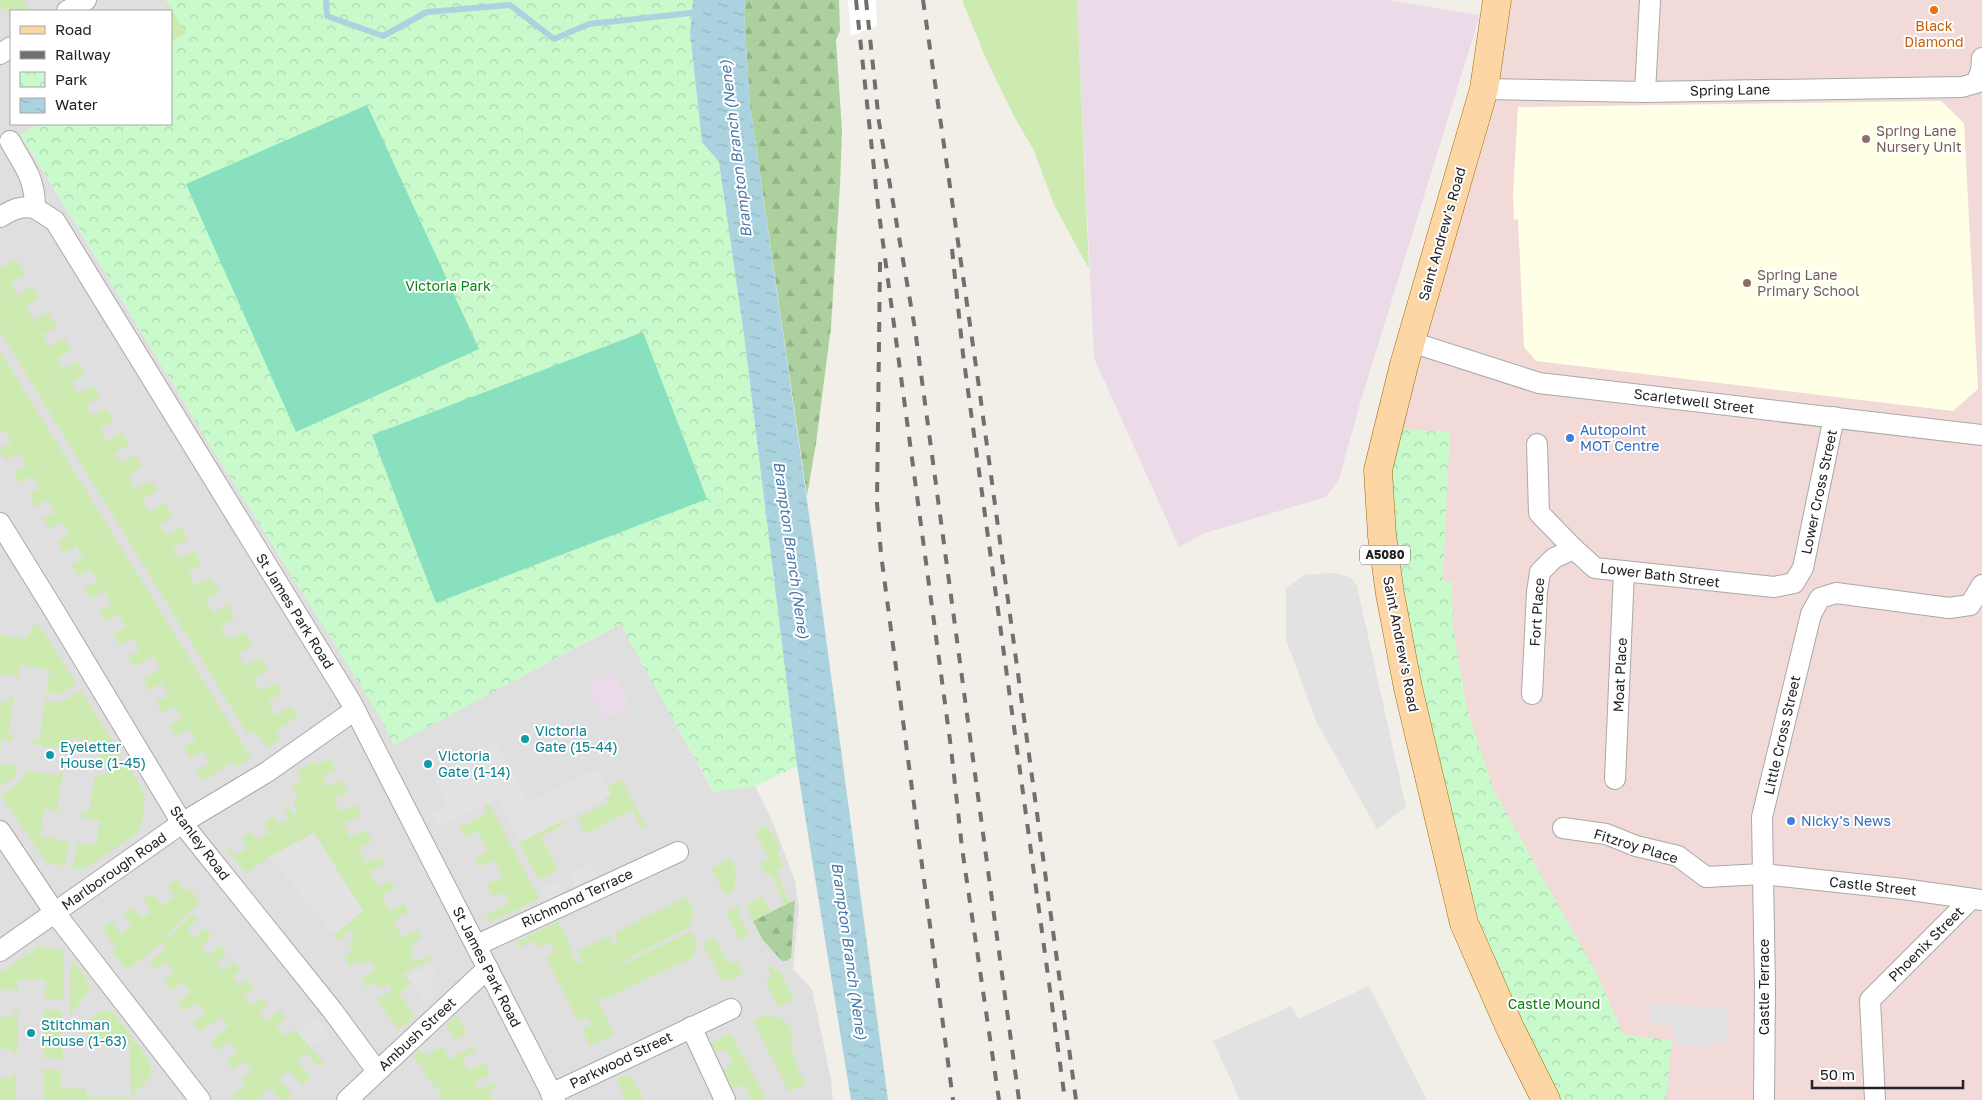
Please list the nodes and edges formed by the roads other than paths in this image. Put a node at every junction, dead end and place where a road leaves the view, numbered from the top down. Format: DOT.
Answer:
graph roads {
  1 [pos="86,0"];
  2 [pos="1496,0"];
  3 [pos="1650,0"];
  4 [pos="69,10"];
  5 [pos="1982,58"];
  6 [pos="1484,89"];
  7 [pos="1645,92"];
  8 [pos="10,141"];
  9 [pos="35,208"];
  10 [pos="0,217"];
  11 [pos="1411,342"];
  12 [pos="1834,417"];
  13 [pos="1982,434"];
  14 [pos="1537,444"];
  15 [pos="0,523"];
  16 [pos="1574,549"];
  17 [pos="1803,568"];
  18 [pos="1624,571"];
  19 [pos="1982,585"];
  20 [pos="1532,694"];
  21 [pos="355,710"];
  22 [pos="1615,779"];
  23 [pos="182,823"];
  24 [pos="1563,828"];
  25 [pos="0,831"];
  26 [pos="678,852"];
  27 [pos="1763,874"];
  28 [pos="1977,899"];
  29 [pos="55,913"];
  30 [pos="477,945"];
  31 [pos="0,951"];
  32 [pos="488,968"];
  33 [pos="731,1009"];
  34 [pos="691,1027"];
  35 [pos="377,1071"];
  36 [pos="553,1097"];
  37 [pos="200,1100"];
  38 [pos="347,1100"];
  39 [pos="724,1100"];
  40 [pos="1546,1100"];
  41 [pos="1764,1100"];
  42 [pos="1875,1100"];
  1 -- 4 [label="street"];
  2 -- 6 [label="main road, Saint Andrew's Road / A5080"];
  3 -- 7 [label="street"];
  5 -- 7 [label="street, Spring Lane"];
  6 -- 7 [label="street, Spring Lane"];
  6 -- 11 [label="main road, Saint Andrew's Road / A5080"];
  8 -- 9 [label="street"];
  9 -- 10 [label="street"];
  9 -- 21 [label="street, St James Park Road"];
  11 -- 12 [label="street, Scarletwell Street"];
  11 -- 40 [label="main road, Saint Andrew's Road / A5080"];
  12 -- 13 [label="street, Scarletwell Street"];
  12 -- 17 [label="street, Lower Cross Street"];
  14 -- 16 [label="street, Lower Bath Street"];
  15 -- 23 [label="street, Stanley Road"];
  16 -- 18 [label="street, Lower Bath Street"];
  16 -- 20 [label="street, Fort Place"];
  17 -- 18 [label="street, Lower Bath Street"];
  18 -- 22 [label="street, Moat Place"];
  19 -- 27 [label="street, Little Cross Street"];
  21 -- 23 [label="street, Marlborough Road"];
  21 -- 30 [label="street, St James Park Road"];
  23 -- 29 [label="street, Marlborough Road"];
  23 -- 35 [label="street, Stanley Road"];
  24 -- 27 [label="street, Fitzroy Place"];
  25 -- 29 [label="street"];
  26 -- 30 [label="street, Richmond Terrace"];
  27 -- 28 [label="street, Castle Street"];
  27 -- 41 [label="street, Castle Terrace"];
  28 -- 42 [label="street, Phoenix Street"];
  29 -- 31 [label="street, Marlborough Road"];
  29 -- 37 [label="street"];
  30 -- 32 [label="street, St James Park Road"];
  32 -- 35 [label="street, Ambush Street"];
  32 -- 36 [label="street, St James Park Road"];
  33 -- 34 [label="street, Parkwood Street"];
  34 -- 36 [label="street, Parkwood Street"];
  34 -- 39 [label="street"];
  35 -- 38 [label="street, Ambush Street"];
}
